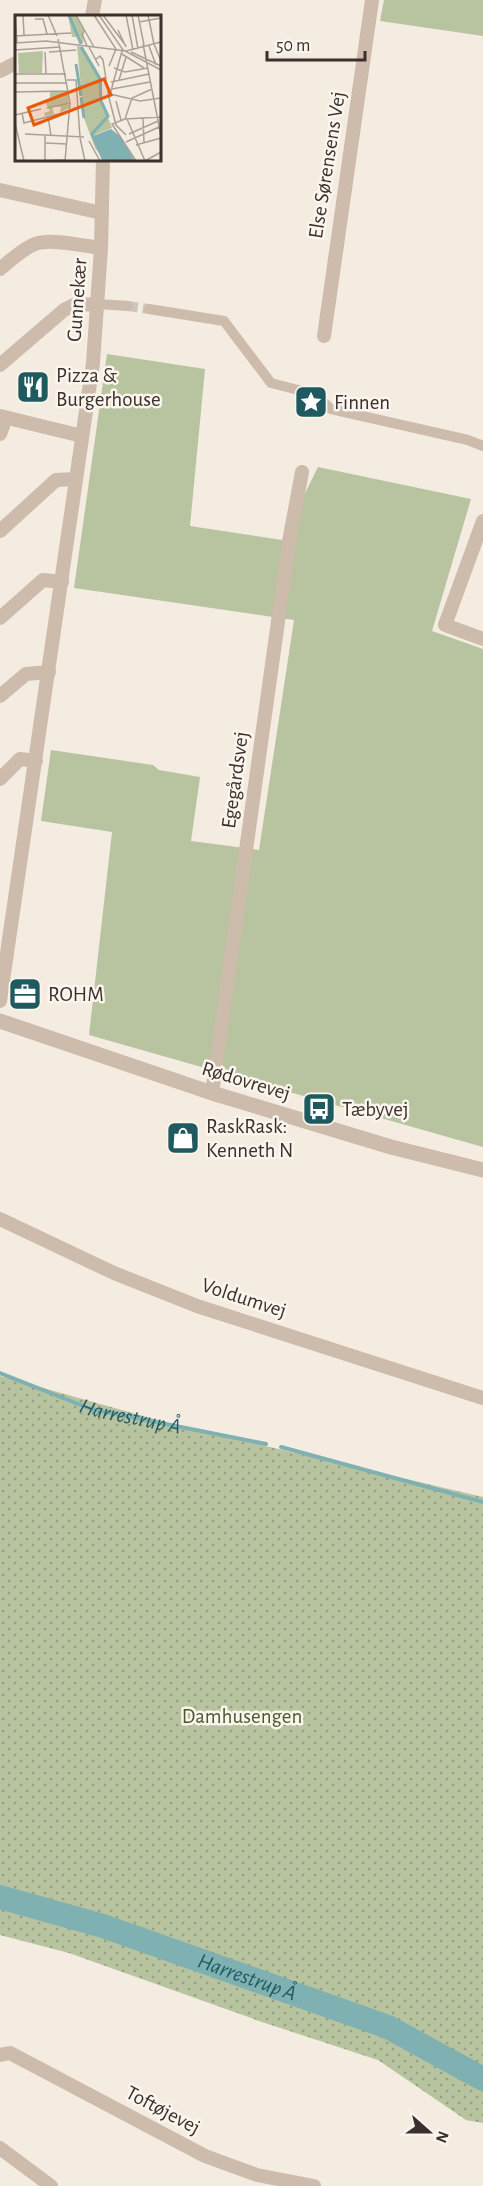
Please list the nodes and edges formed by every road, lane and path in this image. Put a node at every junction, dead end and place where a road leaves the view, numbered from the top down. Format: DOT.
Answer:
graph roads {
  1 [pos="95,0"];
  2 [pos="372,0"];
  3 [pos="92,15"];
  4 [pos="15,64"];
  5 [pos="0,71"];
  6 [pos="103,160"];
  7 [pos="0,190"];
  8 [pos="102,213"];
  9 [pos="101,248"];
  10 [pos="0,269"];
  11 [pos="98,304"];
  12 [pos="128,306"];
  13 [pos="149,309"];
  14 [pos="324,336"];
  15 [pos="0,365"];
  16 [pos="3,417"];
  17 [pos="0,434"];
  18 [pos="82,436"];
  19 [pos="483,446"];
  20 [pos="302,472"];
  21 [pos="76,479"];
  22 [pos="483,521"];
  23 [pos="0,531"];
  24 [pos="62,582"];
  25 [pos="0,618"];
  26 [pos="483,639"];
  27 [pos="49,672"];
  28 [pos="0,696"];
  29 [pos="36,761"];
  30 [pos="0,779"];
  31 [pos="0,1001"];
  32 [pos="0,1021"];
  33 [pos="212,1093"];
  34 [pos="483,1170"];
  35 [pos="0,1219"];
  36 [pos="483,1398"];
  37 [pos="0,2055"];
  38 [pos="0,2148"];
  39 [pos="51,2186"];
  40 [pos="314,2186"];
  1 -- 3 [label="street"];
  2 -- 14 [label="street, Else Sørensens Vej"];
  4 -- 5 [label="street"];
  6 -- 8 [label="street, Gunnekær"];
  7 -- 8 [label="street"];
  8 -- 9 [label="street, Gunnekær"];
  9 -- 10 [label="street"];
  9 -- 11 [label="street, Gunnekær"];
  11 -- 12 [label="street"];
  11 -- 15 [label="street"];
  11 -- 18 [label="street, Gunnekær"];
  13 -- 19 [label="street"];
  16 -- 17 [label="street"];
  16 -- 18 [label="street"];
  18 -- 21 [label="street, Gunnekær"];
  20 -- 33 [label="street, Egegårdsvej"];
  21 -- 23 [label="street"];
  21 -- 24 [label="street, Gunnekær"];
  22 -- 26 [label="street"];
  24 -- 25 [label="street"];
  24 -- 27 [label="street, Gunnekær"];
  27 -- 28 [label="street"];
  27 -- 29 [label="street, Gunnekær"];
  29 -- 30 [label="street"];
  29 -- 31 [label="street, Gunnekær"];
  32 -- 33 [label="street, Rødovrevej"];
  33 -- 34 [label="street, Rødovrevej"];
  35 -- 36 [label="street, Voldumvej"];
  37 -- 40 [label="street, Toftøjevej"];
  38 -- 39 [label="street"];
}
